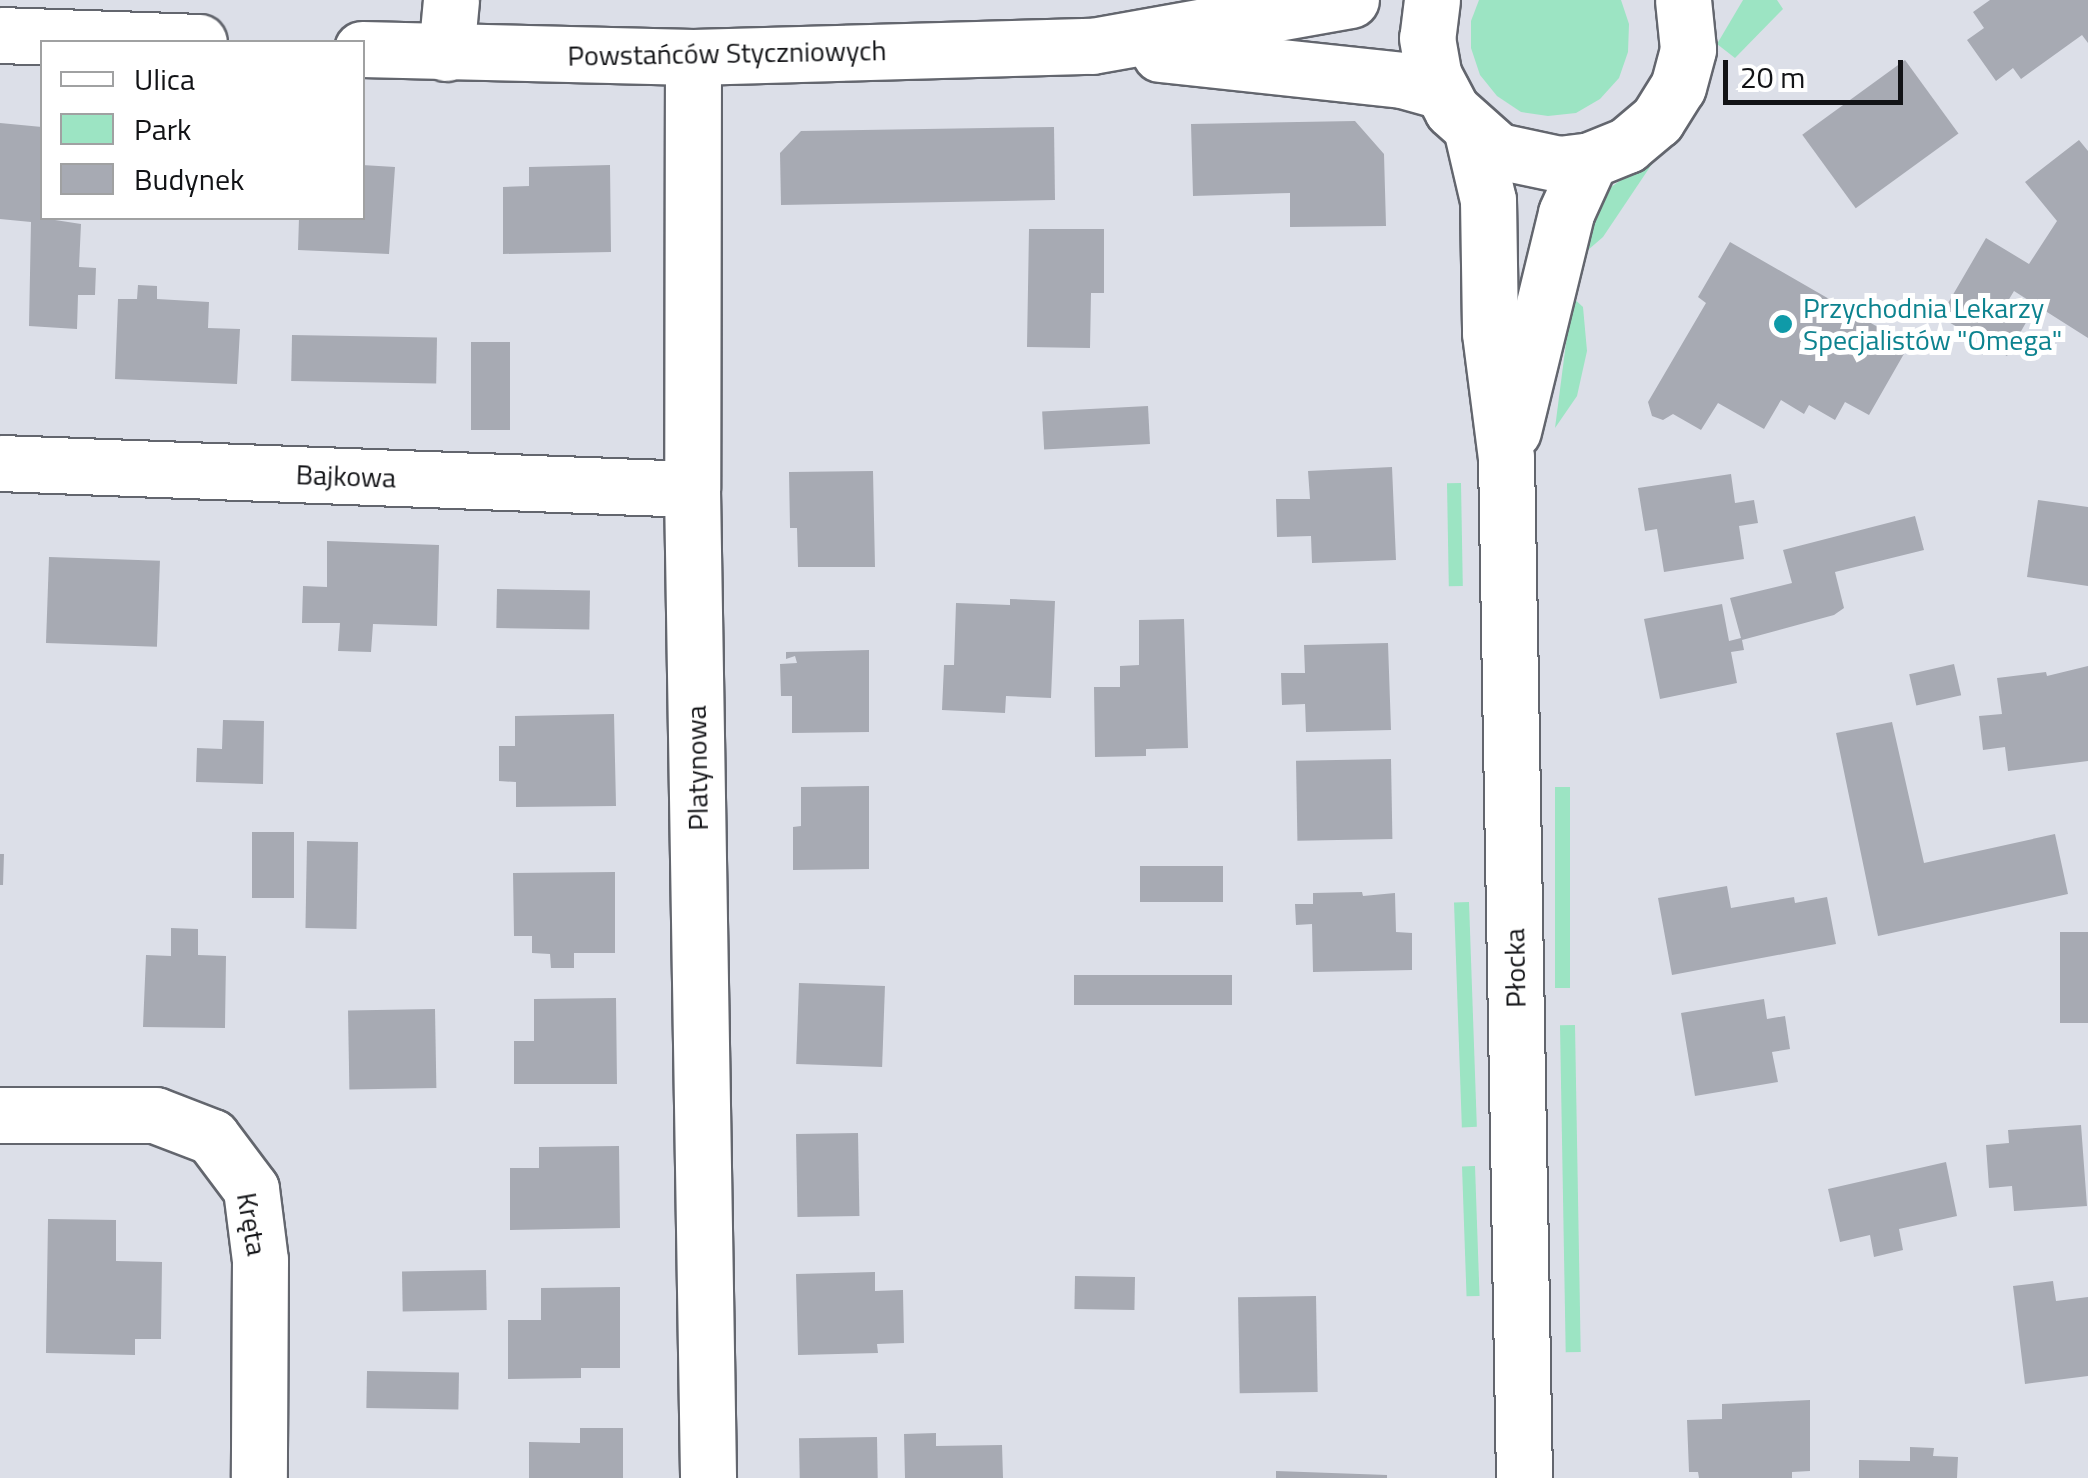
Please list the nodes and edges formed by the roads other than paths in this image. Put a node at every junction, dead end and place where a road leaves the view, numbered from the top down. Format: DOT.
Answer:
graph roads {
  1 [pos="207,0"];
  2 [pos="1351,0"];
  3 [pos="1432,0"];
  4 [pos="1713,0"];
  5 [pos="1686,24"];
  6 [pos="449,26"];
  7 [pos="0,35"];
  8 [pos="144,40"];
  9 [pos="202,40"];
  10 [pos="1092,46"];
  11 [pos="365,48"];
  12 [pos="692,57"];
  13 [pos="1457,112"];
  14 [pos="1590,160"];
  15 [pos="1506,458"];
  16 [pos="0,463"];
  17 [pos="692,489"];
  18 [pos="0,1115"];
  19 [pos="259,1478"];
  20 [pos="708,1478"];
  21 [pos="1524,1478"];
  1 -- 9 [label="street"];
  2 -- 10 [label="street, Powstańców Styczniowych"];
  3 -- 13 [label="street, Płocka"];
  4 -- 5 [label="street"];
  5 -- 14 [label="street"];
  6 -- 11 [label="street, Powstańców Styczniowych"];
  6 -- 12 [label="street, Powstańców Styczniowych"];
  7 -- 8 [label="street"];
  10 -- 12 [label="street, Powstańców Styczniowych"];
  10 -- 13 [label="street, Powstańców Styczniowych"];
  12 -- 17 [label="street, Platynowa"];
  13 -- 14 [label="street, Powstańców Styczniowych"];
  13 -- 15 [label="street, Płocka"];
  14 -- 15 [label="street, Płocka"];
  15 -- 21 [label="street, Płocka"];
  16 -- 17 [label="street, Bajkowa"];
  17 -- 20 [label="street, Platynowa"];
  18 -- 19 [label="street, Kręta"];
}
